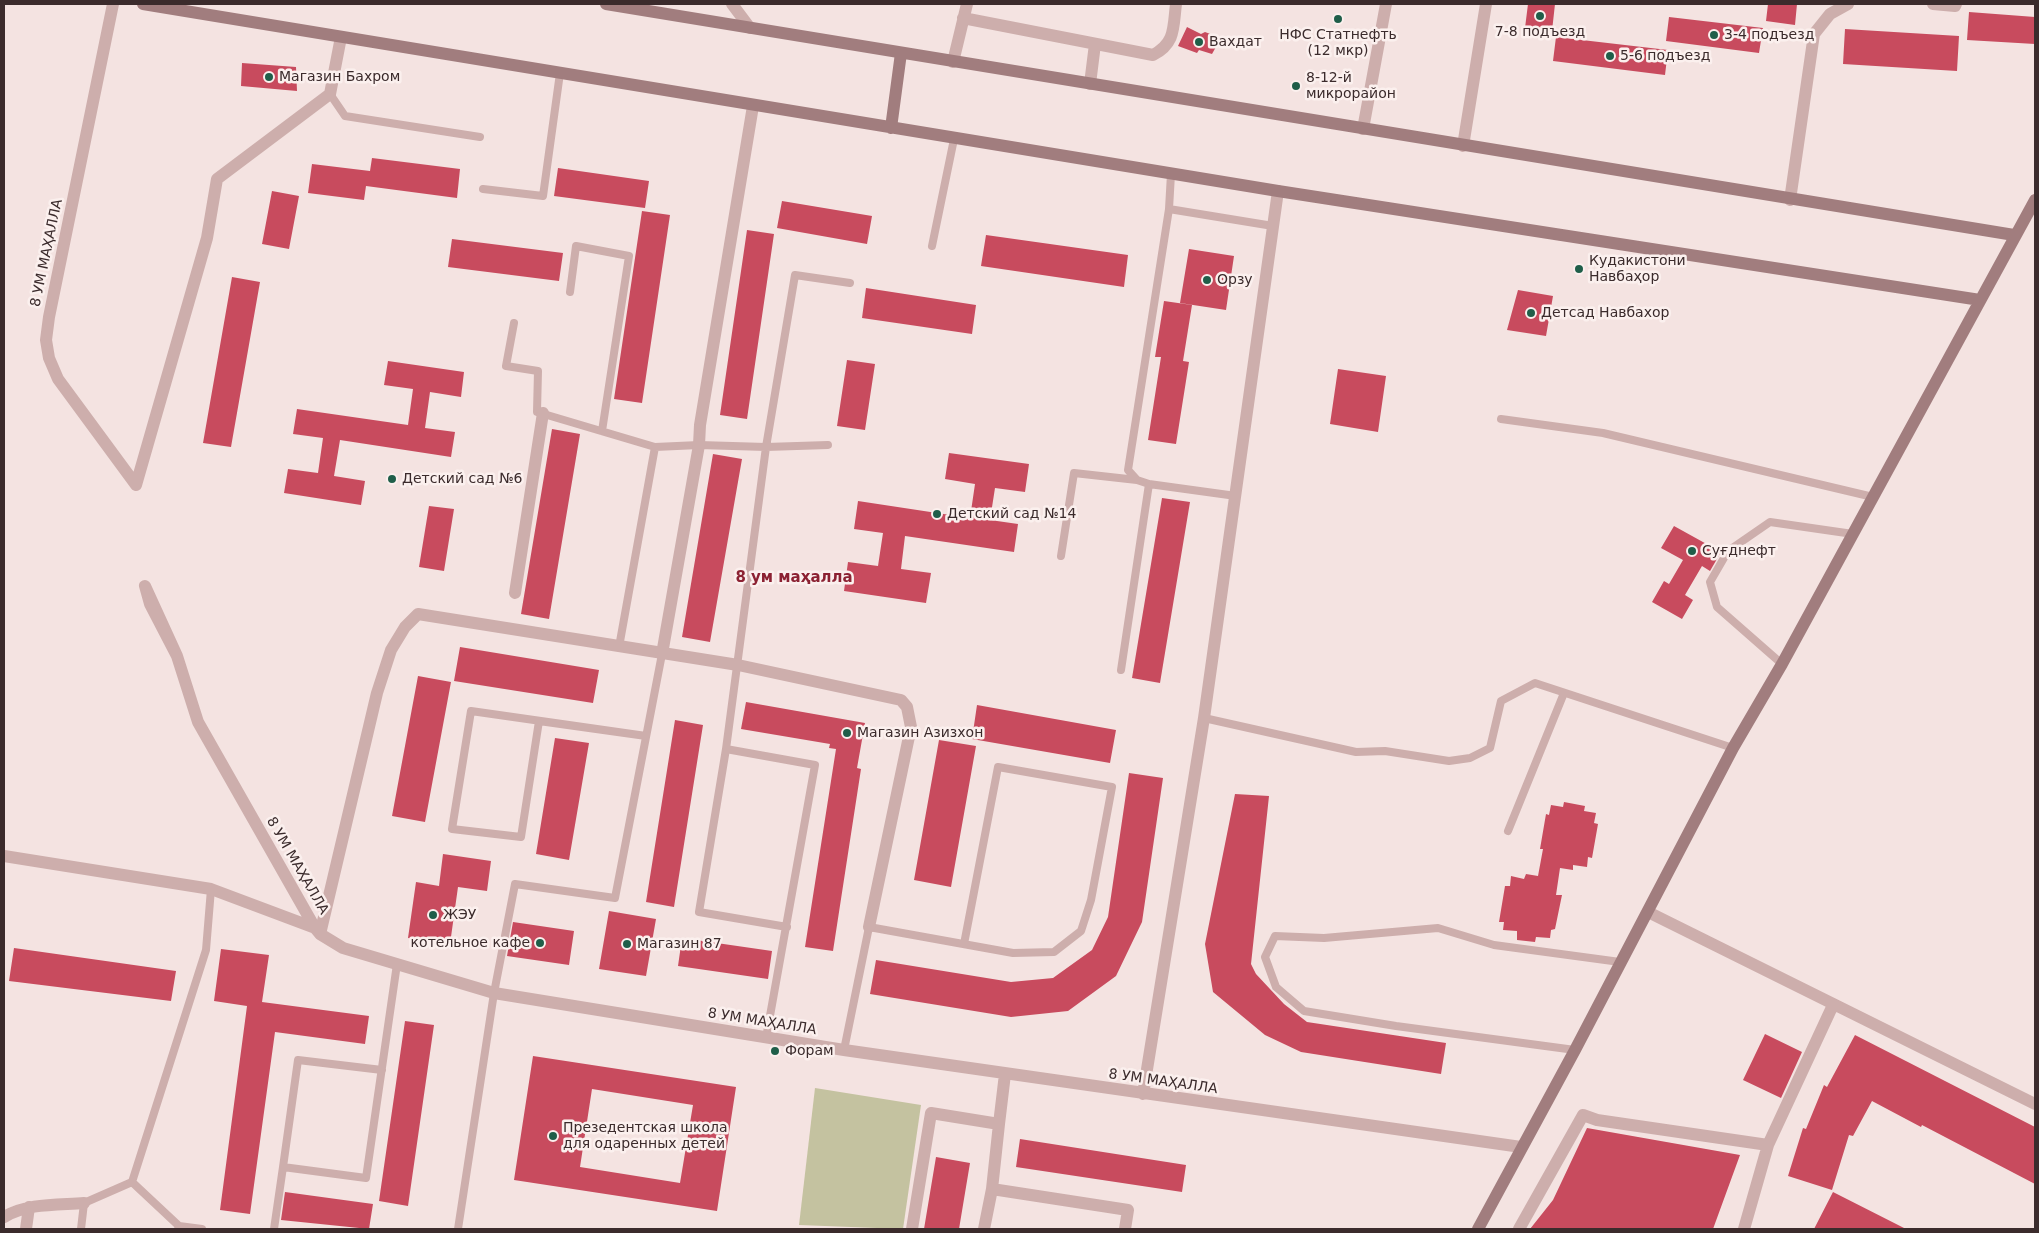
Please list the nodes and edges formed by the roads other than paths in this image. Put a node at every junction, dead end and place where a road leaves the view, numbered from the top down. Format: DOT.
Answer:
graph roads {
  1 [pos="113,4"];
  2 [pos="144,4"];
  3 [pos="606,4"];
  4 [pos="732,4"];
  5 [pos="967,4"];
  6 [pos="1176,4"];
  7 [pos="1386,4"];
  8 [pos="1486,4"];
  9 [pos="1848,4"];
  10 [pos="1933,4"];
  11 [pos="1956,4"];
  12 [pos="963,18"];
  13 [pos="750,28"];
  14 [pos="342,37"];
  15 [pos="1095,44"];
  16 [pos="901,53"];
  17 [pos="953,62"];
  18 [pos="560,73"];
  19 [pos="1090,84"];
  20 [pos="330,94"];
  21 [pos="753,106"];
  22 [pos="891,128"];
  23 [pos="1363,129"];
  24 [pos="480,137"];
  25 [pos="954,138"];
  26 [pos="1463,146"];
  27 [pos="1172,174"];
  28 [pos="483,189"];
  29 [pos="1278,191"];
  30 [pos="1790,200"];
  31 [pos="2035,200"];
  32 [pos="1169,210"];
  33 [pos="1273,226"];
  34 [pos="2014,236"];
  35 [pos="932,246"];
  36 [pos="850,283"];
  37 [pos="570,292"];
  38 [pos="1980,300"];
  39 [pos="514,323"];
  40 [pos="543,413"];
  41 [pos="1501,419"];
  42 [pos="602,431"];
  43 [pos="698,445"];
  44 [pos="828,445"];
  45 [pos="655,447"];
  46 [pos="766,447"];
  47 [pos="1137,480"];
  48 [pos="1150,484"];
  49 [pos="1236,496"];
  50 [pos="1873,497"];
  51 [pos="1853,534"];
  52 [pos="1061,556"];
  53 [pos="515,593"];
  54 [pos="619,647"];
  55 [pos="662,654"];
  56 [pos="177,656"];
  57 [pos="1782,664"];
  58 [pos="738,665"];
  59 [pos="1121,670"];
  60 [pos="1564,693"];
  61 [pos="1204,718"];
  62 [pos="617,732"];
  63 [pos="646,736"];
  64 [pos="1733,748"];
  65 [pos="726,749"];
  66 [pos="1508,831"];
  67 [pos="4,856"];
  68 [pos="211,889"];
  69 [pos="1648,912"];
  70 [pos="787,927"];
  71 [pos="869,927"];
  72 [pos="317,931"];
  73 [pos="964,944"];
  74 [pos="1620,962"];
  75 [pos="397,964"];
  76 [pos="494,993"];
  77 [pos="1833,1005"];
  78 [pos="766,1038"];
  79 [pos="844,1050"];
  80 [pos="1575,1050"];
  81 [pos="382,1070"];
  82 [pos="1005,1074"];
  83 [pos="1143,1094"];
  84 [pos="2035,1104"];
  85 [pos="999,1124"];
  86 [pos="1768,1145"];
  87 [pos="1520,1147"];
  88 [pos="283,1167"];
  89 [pos="132,1182"];
  90 [pos="992,1189"];
  91 [pos="84,1204"];
  92 [pos="28,1208"];
  93 [pos="4,1217"];
  94 [pos="178,1228"];
  95 [pos="26,1229"];
  96 [pos="81,1229"];
  97 [pos="202,1229"];
  98 [pos="274,1229"];
  99 [pos="458,1229"];
  100 [pos="912,1229"];
  101 [pos="984,1229"];
  102 [pos="1125,1229"];
  103 [pos="1478,1229"];
  104 [pos="1519,1229"];
  105 [pos="1744,1229"];
  1 -- 20 [label="street, 8 УМ МАҲАЛЛА"];
  2 -- 14 [label="street"];
  3 -- 13 [label="street"];
  4 -- 13 [label="street"];
  5 -- 12 [label="street"];
  6 -- 15 [label="street"];
  7 -- 23 [label="street"];
  8 -- 26 [label="street"];
  9 -- 30 [label="street"];
  10 -- 11 [label="street"];
  12 -- 15 [label="street"];
  12 -- 17 [label="street"];
  13 -- 16 [label="street"];
  14 -- 18 [label="street"];
  14 -- 20 [label="street"];
  15 -- 19 [label="street"];
  16 -- 17 [label="street"];
  16 -- 22 [label="street"];
  17 -- 19 [label="street"];
  18 -- 21 [label="street"];
  18 -- 28 [label="lane"];
  19 -- 23 [label="street"];
  20 -- 24 [label="lane"];
  21 -- 22 [label="street"];
  21 -- 43 [label="street"];
  22 -- 25 [label="street"];
  23 -- 26 [label="street"];
  25 -- 27 [label="street"];
  25 -- 35 [label="lane"];
  26 -- 30 [label="street"];
  27 -- 29 [label="street"];
  27 -- 32 [label="lane"];
  29 -- 33 [label="street"];
  29 -- 38 [label="street"];
  30 -- 34 [label="street"];
  31 -- 34 [label="street"];
  32 -- 33 [label="lane"];
  32 -- 47 [label="lane"];
  33 -- 49 [label="street"];
  34 -- 38 [label="street"];
  36 -- 46 [label="lane"];
  37 -- 42 [label="lane"];
  38 -- 50 [label="street"];
  39 -- 40 [label="lane"];
  40 -- 42 [label="lane"];
  40 -- 53 [label="street"];
  41 -- 50 [label="lane"];
  42 -- 45 [label="lane"];
  43 -- 45 [label="lane"];
  43 -- 46 [label="lane"];
  43 -- 55 [label="street"];
  44 -- 46 [label="lane"];
  45 -- 54 [label="lane"];
  46 -- 58 [label="lane"];
  47 -- 48 [label="lane"];
  47 -- 52 [label="lane"];
  48 -- 49 [label="lane"];
  48 -- 59 [label="lane"];
  49 -- 61 [label="street"];
  50 -- 51 [label="street"];
  51 -- 57 [label="street"];
  51 -- 57 [label="lane"];
  54 -- 55 [label="street"];
  54 -- 72 [label="street"];
  55 -- 58 [label="street"];
  55 -- 63 [label="lane"];
  56 -- 72 [label="street, 8 УМ МАҲАЛЛА"];
  57 -- 64 [label="street"];
  58 -- 65 [label="lane"];
  58 -- 71 [label="street"];
  60 -- 61 [label="lane"];
  60 -- 64 [label="lane"];
  60 -- 66 [label="lane"];
  61 -- 83 [label="street"];
  62 -- 62 [label="lane"];
  62 -- 63 [label="lane"];
  63 -- 76 [label="lane"];
  64 -- 69 [label="street"];
  65 -- 70 [label="lane"];
  65 -- 70 [label="lane"];
  67 -- 68 [label="street"];
  68 -- 72 [label="street"];
  68 -- 89 [label="lane"];
  69 -- 74 [label="street"];
  69 -- 77 [label="street"];
  70 -- 78 [label="lane"];
  71 -- 73 [label="lane"];
  71 -- 79 [label="lane"];
  72 -- 75 [label="street, 8 УМ МАҲАЛЛА"];
  73 -- 73 [label="lane"];
  74 -- 80 [label="street"];
  74 -- 80 [label="lane"];
  75 -- 76 [label="street, 8 УМ МАҲАЛЛА"];
  75 -- 81 [label="lane"];
  76 -- 78 [label="street, 8 УМ МАҲАЛЛА"];
  76 -- 99 [label="lane"];
  77 -- 84 [label="street"];
  77 -- 86 [label="street"];
  78 -- 79 [label="street, 8 УМ МАҲАЛЛА"];
  79 -- 82 [label="street, 8 УМ МАҲАЛЛА"];
  80 -- 87 [label="street"];
  81 -- 88 [label="lane"];
  81 -- 88 [label="lane"];
  82 -- 83 [label="street, 8 УМ МАҲАЛЛА"];
  82 -- 85 [label="street"];
  83 -- 87 [label="street, 8 УМ МАҲАЛЛА"];
  85 -- 90 [label="street"];
  85 -- 100 [label="street"];
  86 -- 104 [label="street"];
  86 -- 105 [label="street"];
  87 -- 103 [label="street"];
  88 -- 98 [label="lane"];
  89 -- 91 [label="lane"];
  89 -- 94 [label="lane"];
  90 -- 101 [label="street"];
  90 -- 102 [label="street"];
  91 -- 92 [label="street"];
  91 -- 96 [label="lane"];
  92 -- 93 [label="street"];
  92 -- 95 [label="street"];
  94 -- 97 [label="lane"];
}
